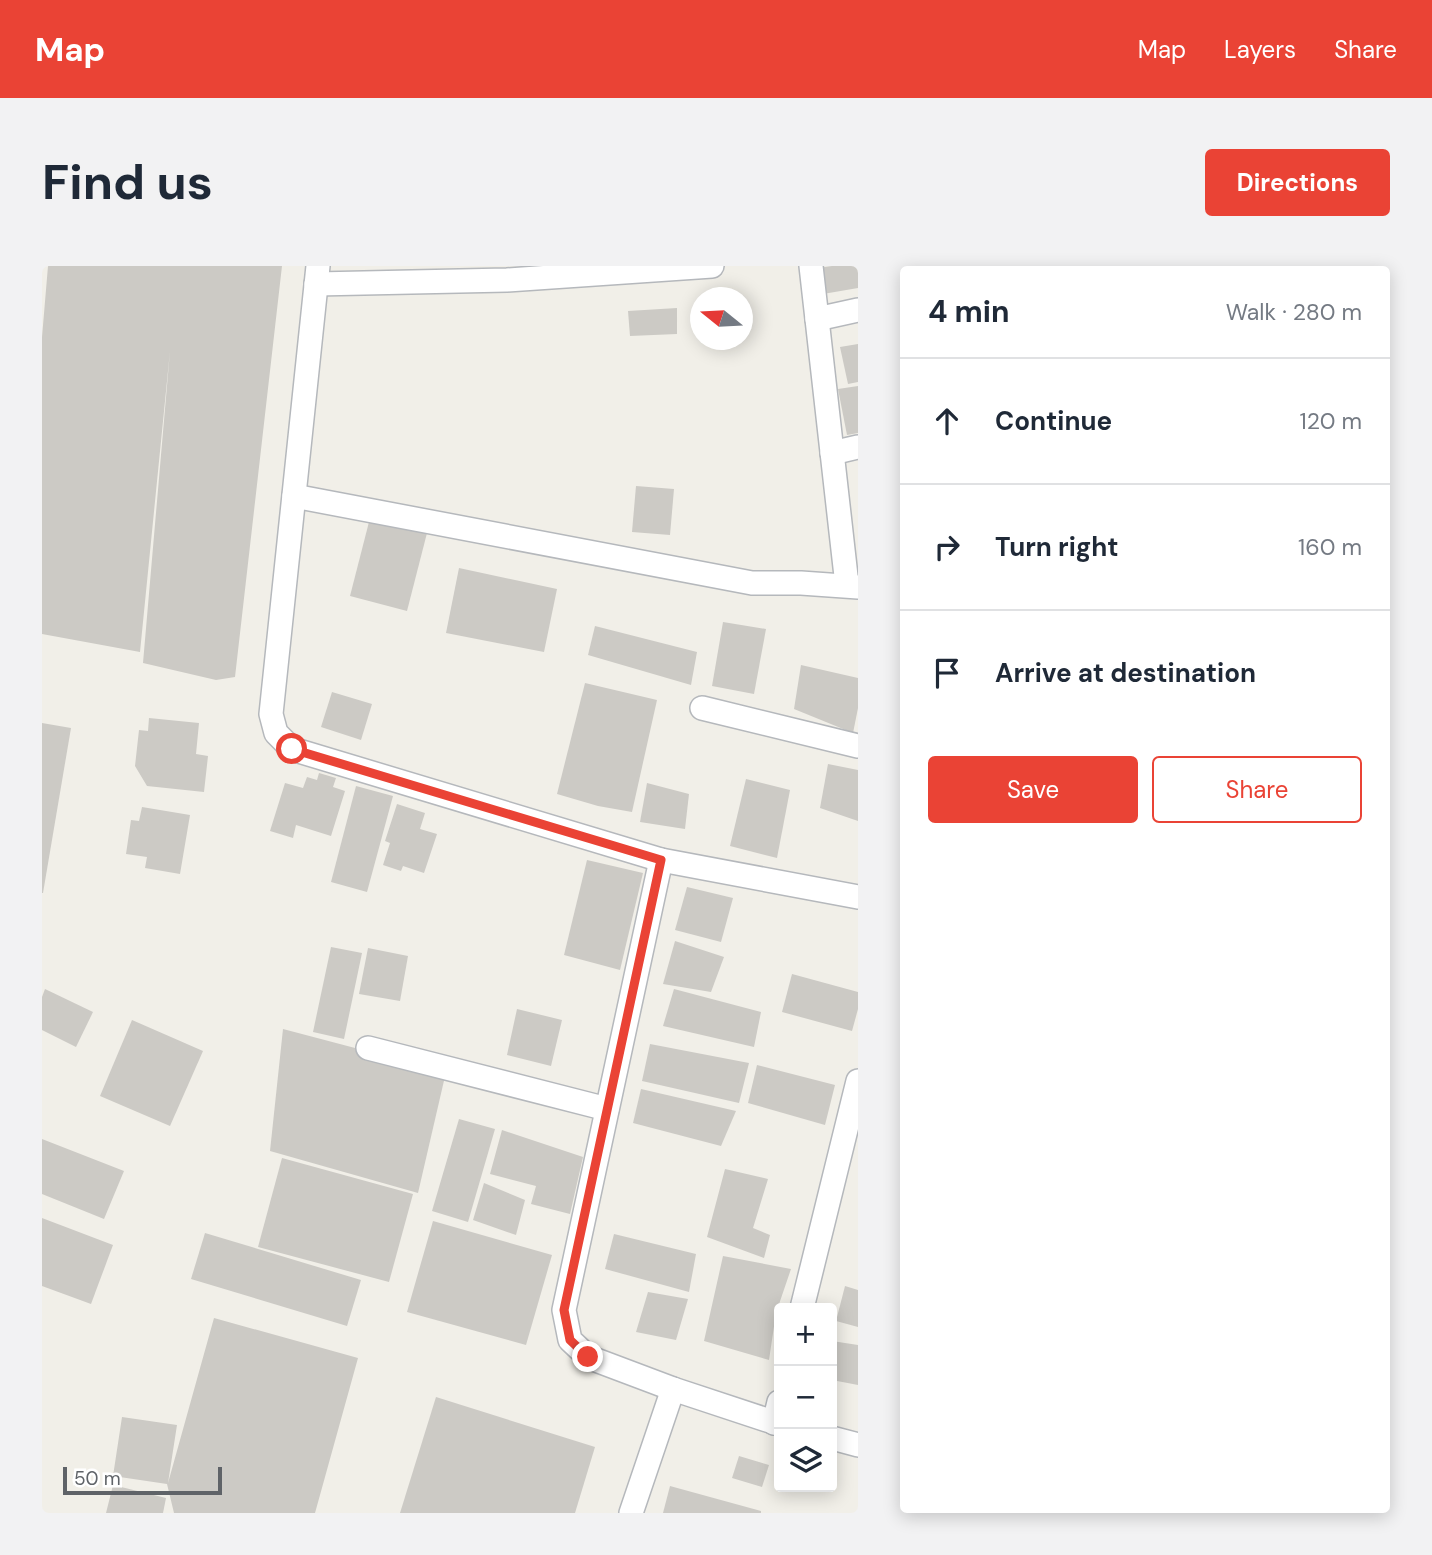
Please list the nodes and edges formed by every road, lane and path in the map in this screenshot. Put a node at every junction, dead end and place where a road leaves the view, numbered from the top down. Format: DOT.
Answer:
graph roads {
  1 [pos="712,266"];
  2 [pos="811,266"];
  3 [pos="317,275"];
  4 [pos="858,310"];
  5 [pos="817,319"];
  6 [pos="858,447"];
  7 [pos="832,453"];
  8 [pos="294,496"];
  9 [pos="853,586"];
  10 [pos="702,708"];
  11 [pos="858,746"];
  12 [pos="661,860"];
  13 [pos="858,897"];
  14 [pos="368,1048"];
  15 [pos="858,1082"];
  16 [pos="607,1109"];
  17 [pos="803,1303"];
  18 [pos="673,1389"];
  19 [pos="774,1415"];
  20 [pos="837,1439"];
  21 [pos="858,1445"];
  22 [pos="631,1513"];
  1 -- 3 [label="street"];
  2 -- 5 [label="street"];
  3 -- 8 [label="street"];
  4 -- 5 [label="street"];
  5 -- 7 [label="street"];
  6 -- 7 [label="street"];
  7 -- 9 [label="street"];
  8 -- 9 [label="street"];
  8 -- 12 [label="street"];
  10 -- 11 [label="street"];
  12 -- 13 [label="street"];
  12 -- 16 [label="street"];
  14 -- 16 [label="street"];
  15 -- 17 [label="street"];
  16 -- 18 [label="street"];
  18 -- 19 [label="street"];
  18 -- 22 [label="street"];
  20 -- 21 [label="street"];
}
